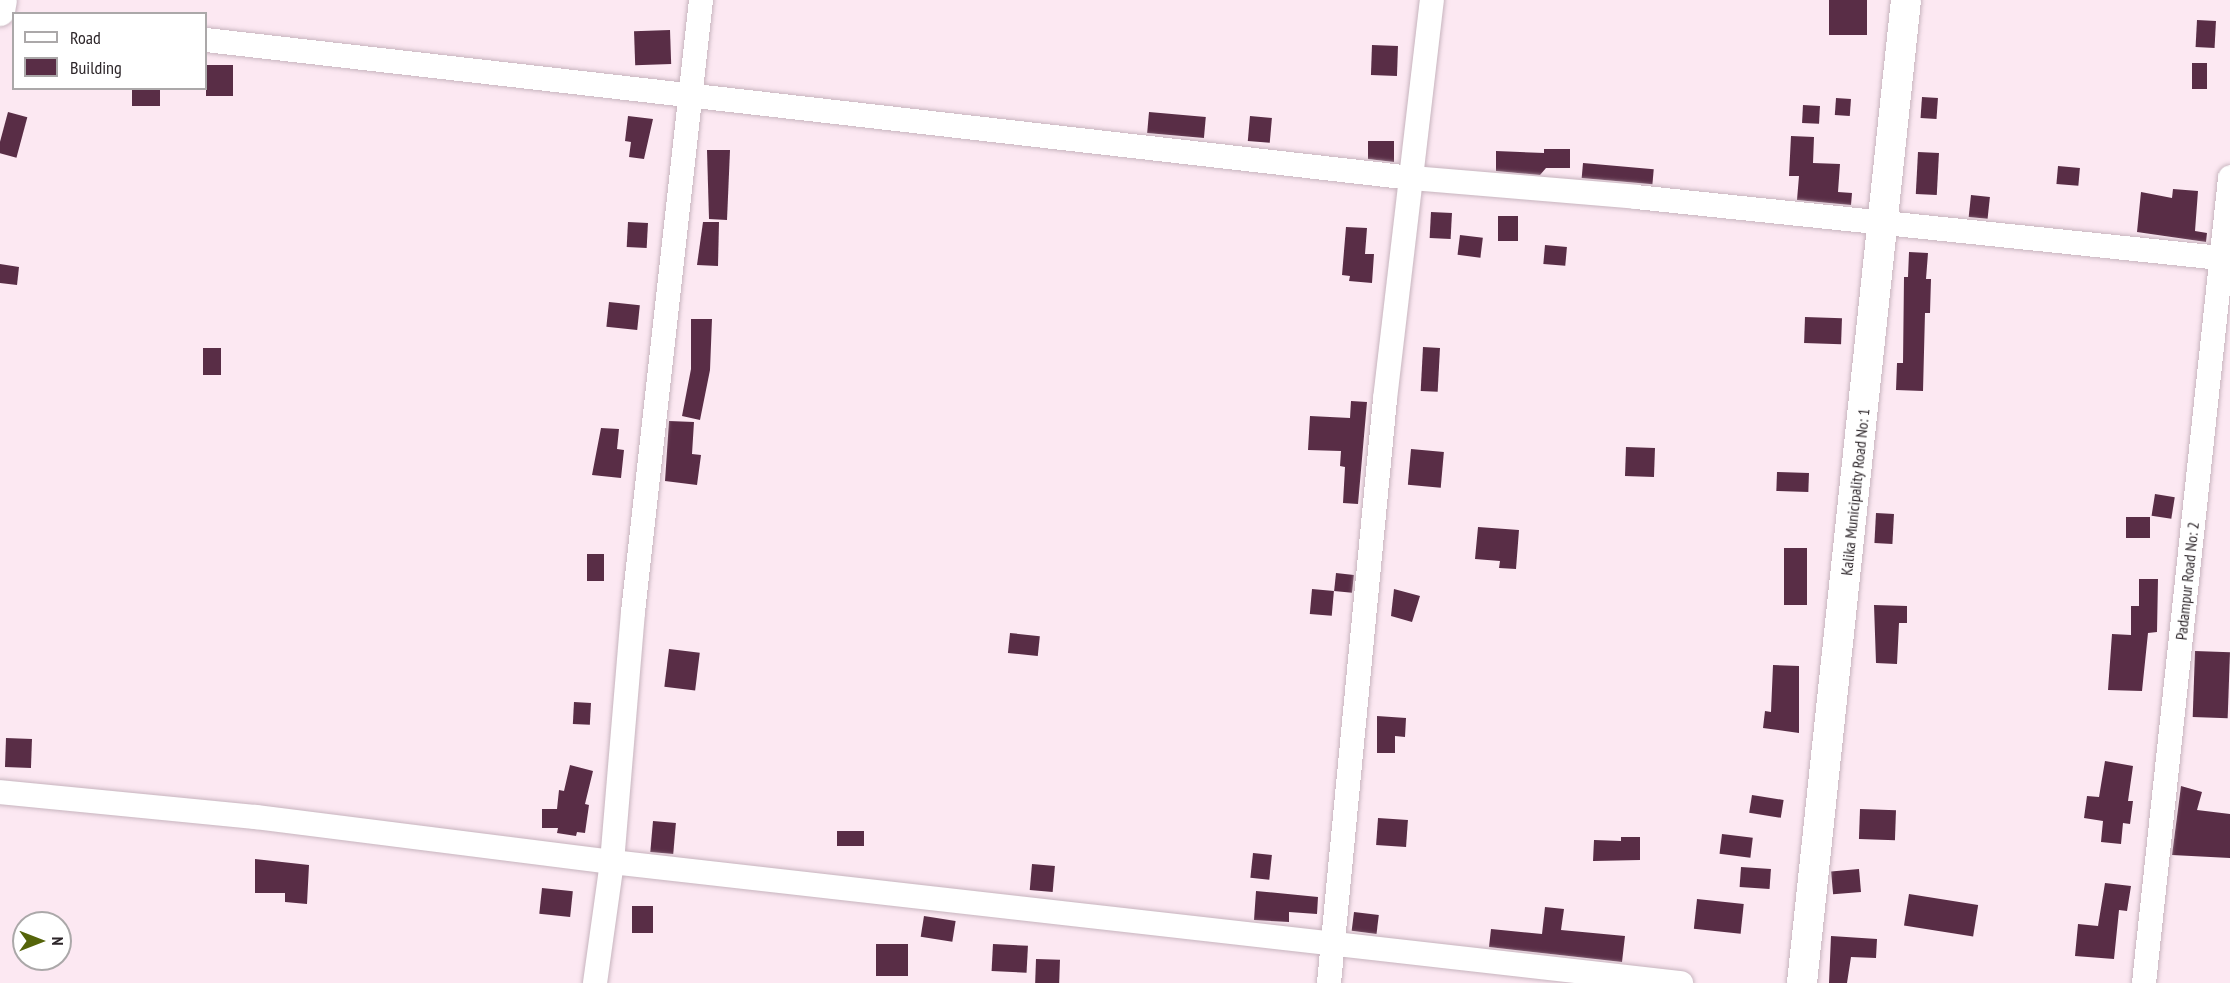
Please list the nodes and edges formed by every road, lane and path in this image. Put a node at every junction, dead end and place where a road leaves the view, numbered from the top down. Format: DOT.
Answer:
graph roads {
  1 [pos="2,0"];
  2 [pos="701,0"];
  3 [pos="1432,0"];
  4 [pos="1906,0"];
  5 [pos="0,11"];
  6 [pos="207,40"];
  7 [pos="693,98"];
  8 [pos="1412,178"];
  9 [pos="2230,178"];
  10 [pos="1884,222"];
  11 [pos="2226,259"];
  12 [pos="0,792"];
  13 [pos="612,861"];
  14 [pos="1332,941"];
  15 [pos="595,983"];
  16 [pos="1329,983"];
  17 [pos="1681,983"];
  18 [pos="1802,983"];
  19 [pos="2144,983"];
  1 -- 5 [label="street"];
  2 -- 7 [label="street"];
  3 -- 8 [label="street"];
  4 -- 10 [label="street, Kalika Municipality Road No: 1"];
  6 -- 7 [label="street"];
  7 -- 8 [label="street"];
  7 -- 13 [label="street"];
  8 -- 10 [label="street"];
  8 -- 14 [label="street"];
  9 -- 11 [label="street, Padampur Road No: 2"];
  10 -- 11 [label="street"];
  10 -- 18 [label="street, Kalika Municipality Road No: 1"];
  11 -- 19 [label="street, Padampur Road No: 2"];
  12 -- 13 [label="street"];
  13 -- 14 [label="street"];
  13 -- 15 [label="street"];
  14 -- 16 [label="street"];
  14 -- 17 [label="street"];
}
